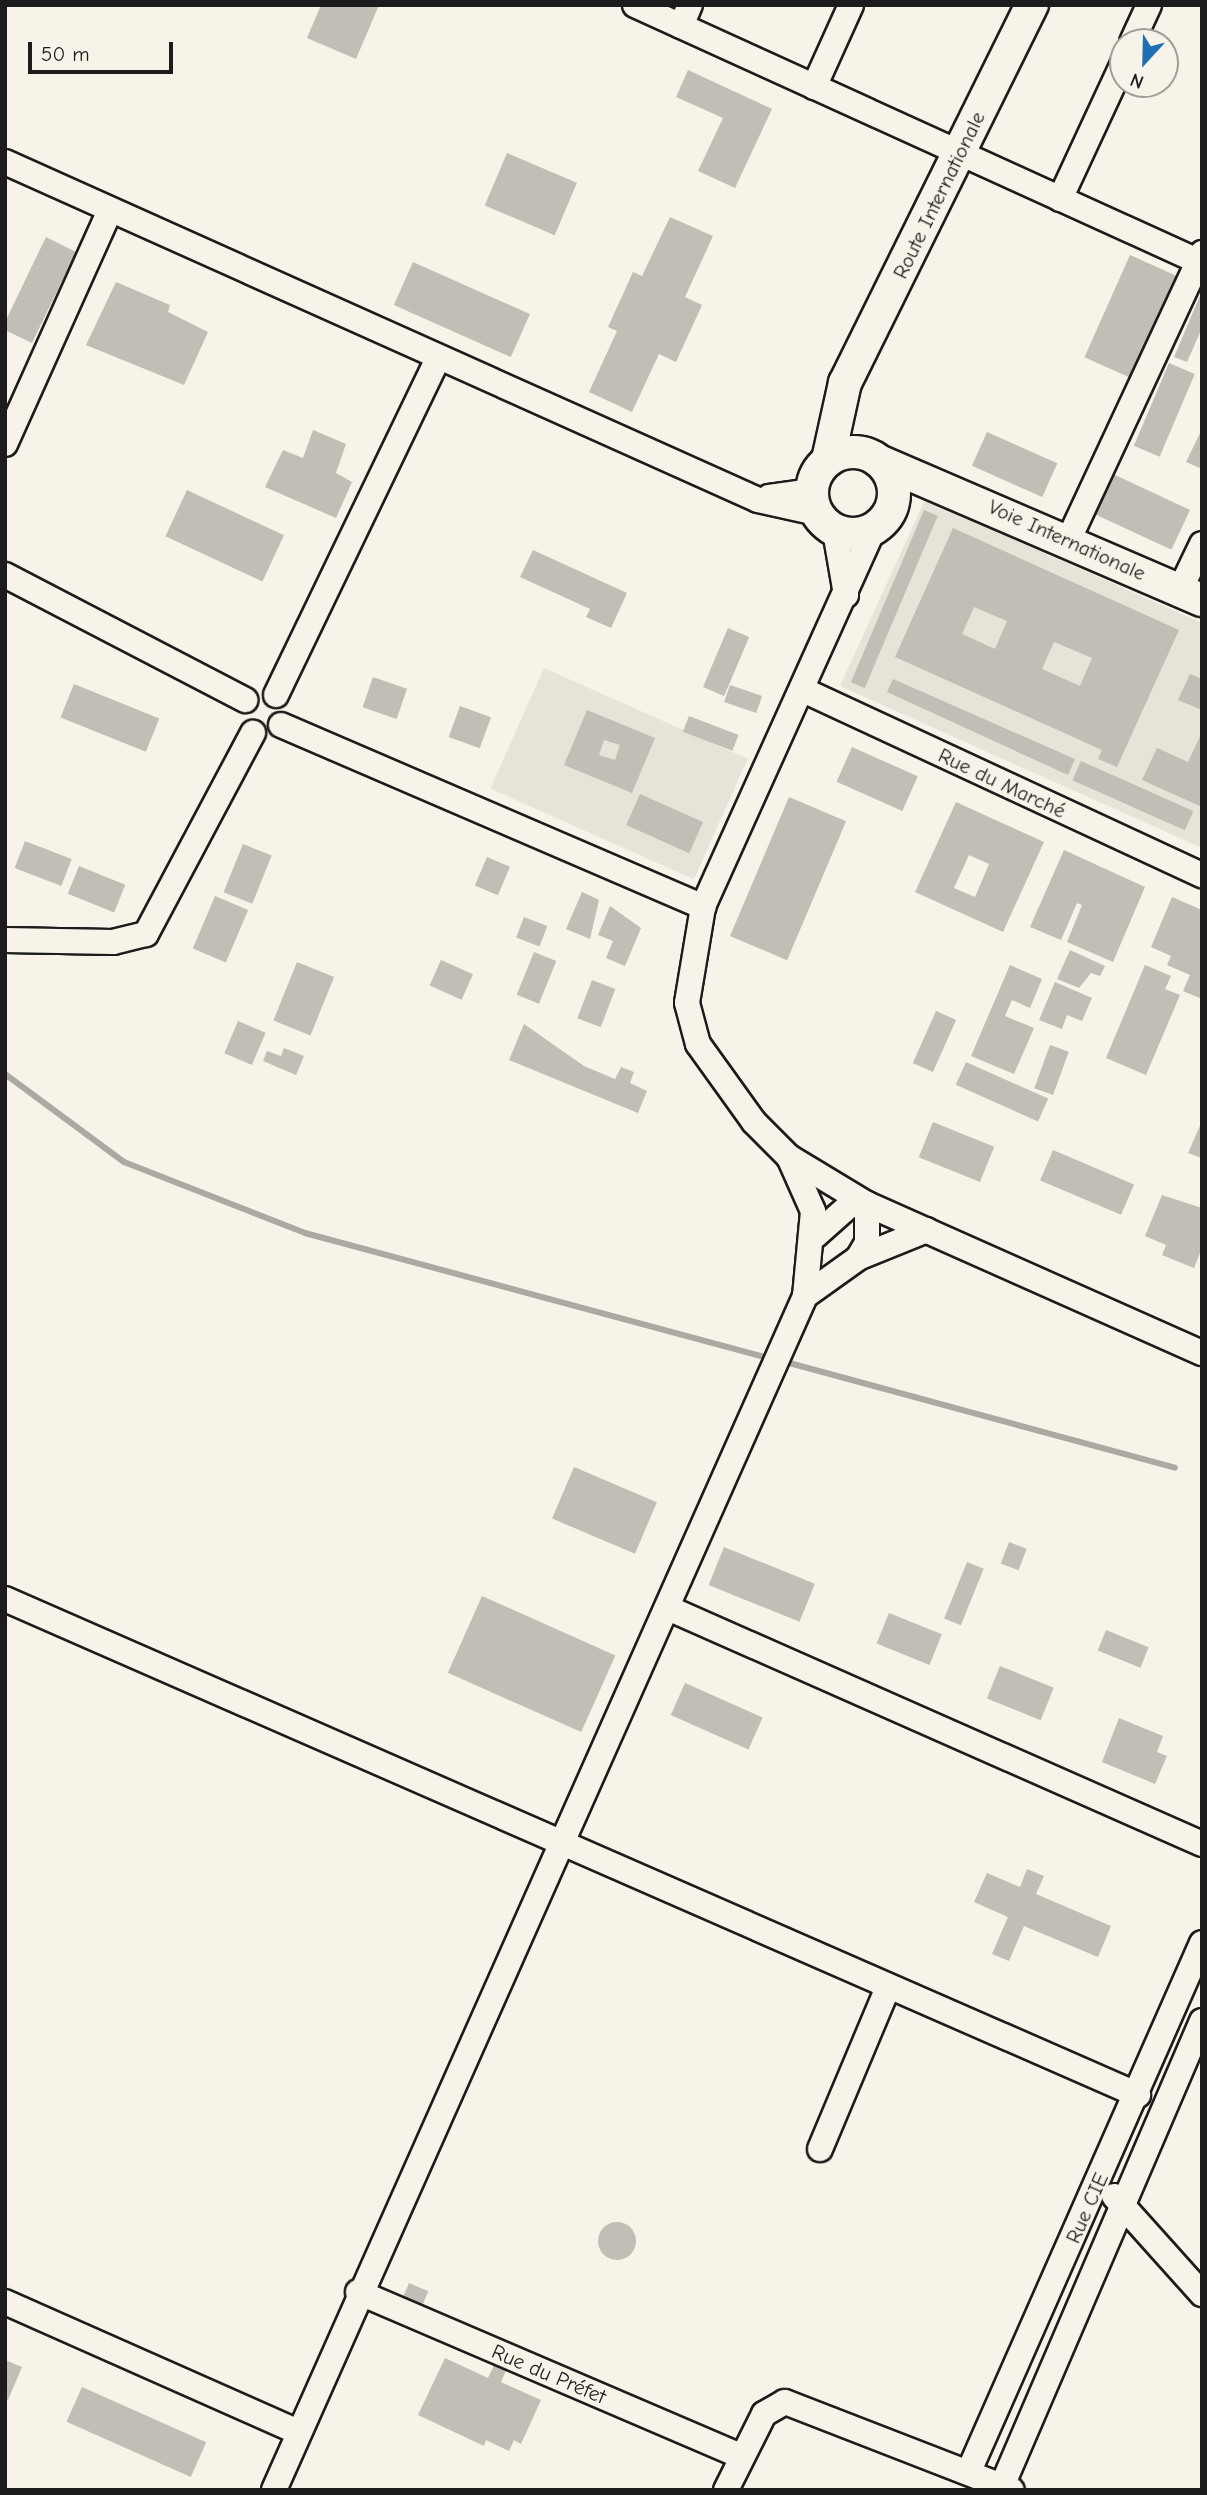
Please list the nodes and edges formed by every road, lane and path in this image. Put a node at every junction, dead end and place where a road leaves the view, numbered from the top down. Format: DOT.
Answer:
graph roads {
  1 [pos="635,5"];
  2 [pos="851,5"];
  3 [pos="1032,5"];
  4 [pos="1149,5"];
  5 [pos="685,16"];
  6 [pos="1138,28"];
  7 [pos="814,87"];
  8 [pos="1109,92"];
  9 [pos="961,152"];
  10 [pos="5,162"];
  11 [pos="1060,198"];
  12 [pos="110,210"];
  13 [pos="1200,259"];
  14 [pos="438,359"];
  15 [pos="845,383"];
  16 [pos="5,444"];
  17 [pos="828,460"];
  18 [pos="880,468"];
  19 [pos="821,511"];
  20 [pos="873,530"];
  21 [pos="1068,541"];
  22 [pos="1202,544"];
  23 [pos="5,575"];
  24 [pos="1191,595"];
  25 [pos="846,596"];
  26 [pos="803,690"];
  27 [pos="276,695"];
  28 [pos="244,701"];
  29 [pos="281,725"];
  30 [pos="253,733"];
  31 [pos="1202,875"];
  32 [pos="703,907"];
  33 [pos="5,940"];
  34 [pos="789,1157"];
  35 [pos="867,1204"];
  36 [pos="927,1230"];
  37 [pos="815,1236"];
  38 [pos="858,1258"];
  39 [pos="805,1296"];
  40 [pos="1202,1353"];
  41 [pos="5,1599"];
  42 [pos="668,1608"];
  43 [pos="563,1843"];
  44 [pos="1202,1844"];
  45 [pos="1202,1943"];
  46 [pos="888,1987"];
  47 [pos="1202,2021"];
  48 [pos="1138,2095"];
  49 [pos="820,2149"];
  50 [pos="1099,2181"];
  51 [pos="1123,2204"];
  52 [pos="358,2292"];
  53 [pos="1202,2294"];
  54 [pos="5,2302"];
  55 [pos="299,2432"];
  56 [pos="741,2456"];
  57 [pos="970,2471"];
  58 [pos="1007,2488"];
  59 [pos="274,2490"];
  60 [pos="726,2490"];
  1 -- 5 [label="street"];
  2 -- 7 [label="street"];
  3 -- 9 [label="main road, Route Internationale"];
  4 -- 6 [label="street"];
  5 -- 7 [label="street"];
  7 -- 9 [label="street"];
  8 -- 11 [label="street"];
  9 -- 11 [label="street"];
  9 -- 15 [label="main road, Route Internationale"];
  10 -- 12 [label="street"];
  11 -- 13 [label="street"];
  12 -- 14 [label="street"];
  12 -- 16 [label="street"];
  13 -- 21 [label="street"];
  14 -- 19 [label="street"];
  14 -- 27 [label="street"];
  15 -- 17 [label="main road, Route Internationale"];
  15 -- 18 [label="main road"];
  17 -- 18 [label="main road"];
  17 -- 19 [label="main road, Route Internationale"];
  18 -- 20 [label="main road"];
  18 -- 21 [label="main road, Voie Internationale"];
  19 -- 20 [label="main road"];
  19 -- 25 [label="street"];
  20 -- 25 [label="street"];
  21 -- 24 [label="main road, Voie Internationale"];
  22 -- 24 [label="street"];
  23 -- 28 [label="street"];
  25 -- 26 [label="street"];
  26 -- 31 [label="street, Rue du Marché"];
  26 -- 32 [label="street"];
  27 -- 28 [label="street"];
  27 -- 29 [label="street"];
  28 -- 30 [label="street"];
  29 -- 30 [label="street"];
  29 -- 32 [label="street"];
  30 -- 33 [label="street"];
  32 -- 34 [label="street"];
  34 -- 35 [label="street"];
  34 -- 37 [label="street"];
  35 -- 36 [label="street"];
  35 -- 37 [label="street"];
  35 -- 38 [label="street"];
  36 -- 38 [label="street"];
  36 -- 40 [label="street"];
  37 -- 39 [label="street"];
  38 -- 39 [label="street"];
  39 -- 42 [label="street"];
  41 -- 43 [label="street"];
  42 -- 43 [label="street"];
  42 -- 44 [label="street"];
  43 -- 46 [label="street"];
  43 -- 52 [label="street"];
  45 -- 48 [label="street, Rue CIE"];
  46 -- 48 [label="street"];
  46 -- 49 [label="street"];
  47 -- 51 [label="street, Rue CIE"];
  48 -- 50 [label="street, Rue CIE"];
  50 -- 51 [label="street"];
  50 -- 57 [label="street, Rue CIE"];
  51 -- 53 [label="street"];
  51 -- 58 [label="street, Rue CIE"];
  52 -- 55 [label="street"];
  52 -- 56 [label="street, Rue du Préfet"];
  54 -- 55 [label="street"];
  55 -- 59 [label="street"];
  56 -- 57 [label="street"];
  56 -- 60 [label="street"];
  57 -- 58 [label="street"];
}
